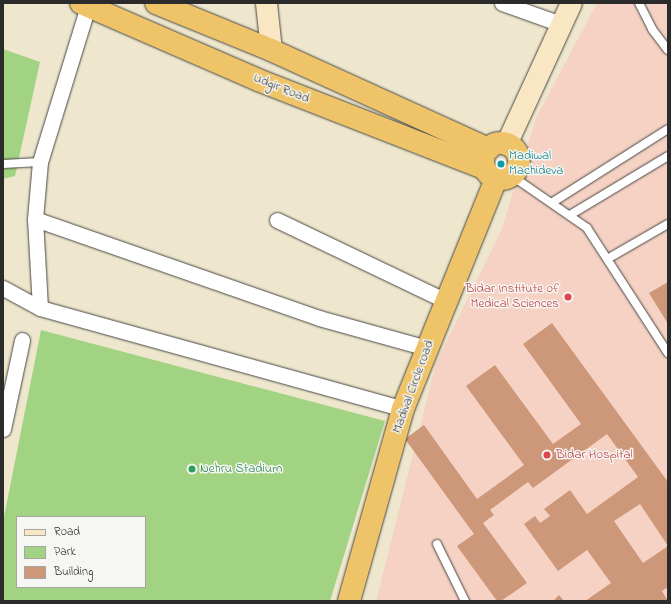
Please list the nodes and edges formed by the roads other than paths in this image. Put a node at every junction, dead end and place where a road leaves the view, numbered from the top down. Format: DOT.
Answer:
graph roads {
  1 [pos="156,3"];
  2 [pos="266,3"];
  3 [pos="502,3"];
  4 [pos="571,3"];
  5 [pos="639,3"];
  6 [pos="92,6"];
  7 [pos="561,24"];
  8 [pos="271,50"];
  9 [pos="668,50"];
  10 [pos="668,129"];
  11 [pos="668,156"];
  12 [pos="40,162"];
  13 [pos="497,163"];
  14 [pos="3,164"];
  15 [pos="553,202"];
  16 [pos="570,214"];
  17 [pos="35,219"];
  18 [pos="277,220"];
  19 [pos="668,224"];
  20 [pos="608,258"];
  21 [pos="3,288"];
  22 [pos="446,301"];
  23 [pos="40,308"];
  24 [pos="22,340"];
  25 [pos="427,348"];
  26 [pos="668,353"];
  27 [pos="403,409"];
  28 [pos="3,429"];
  29 [pos="437,544"];
  30 [pos="349,601"];
  31 [pos="465,601"];
  1 -- 8 [label="highway"];
  2 -- 8 [label="street"];
  3 -- 7 [label="street"];
  4 -- 7 [label="street"];
  5 -- 9 [label="lane"];
  6 -- 12 [label="street"];
  6 -- 13 [label="highway, Udgir Road"];
  7 -- 13 [label="street"];
  8 -- 13 [label="highway"];
  10 -- 15 [label="lane"];
  11 -- 16 [label="lane"];
  12 -- 14 [label="lane"];
  12 -- 17 [label="street"];
  13 -- 15 [label="lane"];
  13 -- 22 [label="highway, Madival Circle road"];
  15 -- 16 [label="lane"];
  16 -- 20 [label="lane"];
  17 -- 23 [label="street"];
  17 -- 25 [label="street"];
  18 -- 22 [label="street"];
  19 -- 20 [label="lane"];
  20 -- 26 [label="lane"];
  21 -- 23 [label="street"];
  22 -- 25 [label="highway, Madival Circle road"];
  23 -- 27 [label="street"];
  24 -- 28 [label="street"];
  25 -- 27 [label="highway, Madival Circle road"];
  27 -- 30 [label="highway, Madival Circle road"];
  29 -- 31 [label="lane"];
}
